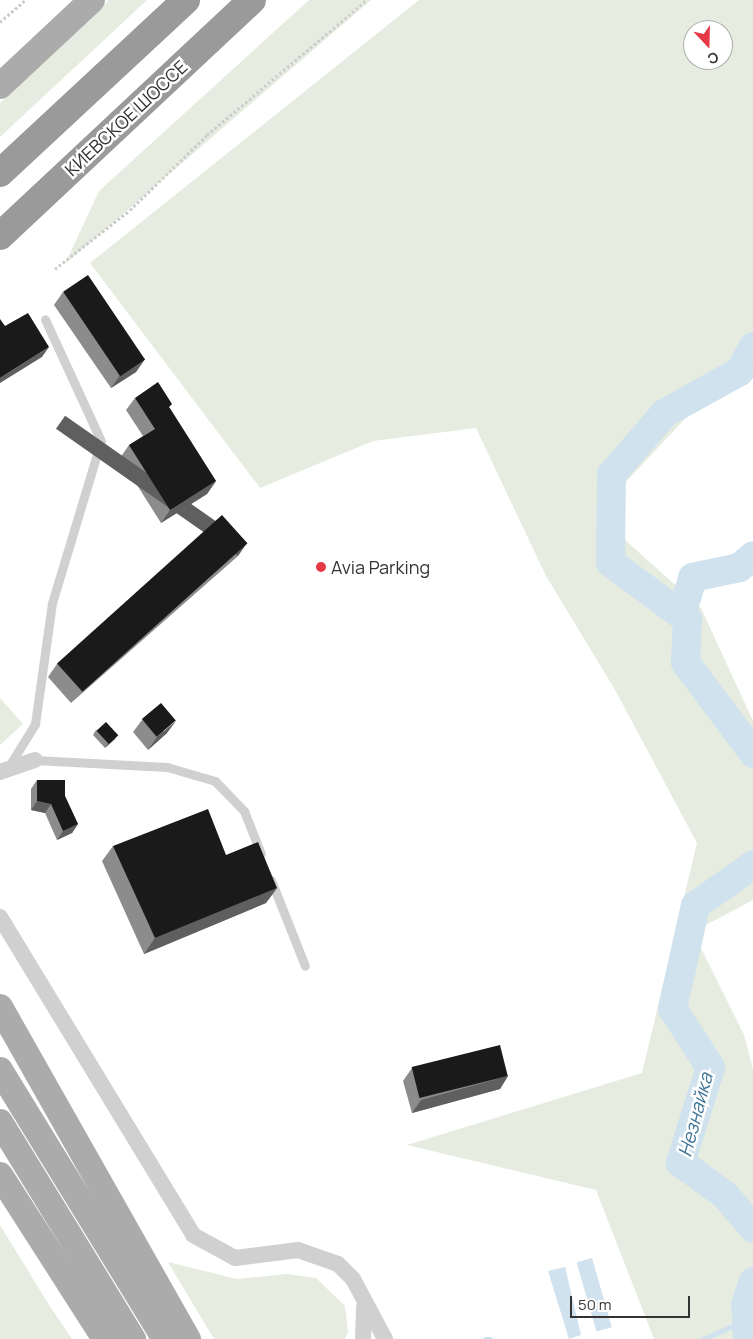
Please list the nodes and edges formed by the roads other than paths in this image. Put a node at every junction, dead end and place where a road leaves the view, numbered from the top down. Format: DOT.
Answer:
graph roads {
  1 [pos="92,0"];
  2 [pos="186,0"];
  3 [pos="252,0"];
  4 [pos="0,86"];
  5 [pos="0,173"];
  6 [pos="4,235"];
  7 [pos="45,319"];
  8 [pos="35,760"];
  9 [pos="5,769"];
  10 [pos="0,917"];
  11 [pos="305,966"];
  12 [pos="0,1007"];
  13 [pos="0,1070"];
  14 [pos="0,1122"];
  15 [pos="0,1175"];
  16 [pos="362,1297"];
  17 [pos="105,1339"];
  18 [pos="133,1339"];
  19 [pos="165,1339"];
  20 [pos="188,1339"];
  21 [pos="363,1339"];
  22 [pos="385,1339"];
  1 -- 4 [label="main road"];
  2 -- 5 [label="highway"];
  3 -- 6 [label="highway, КИЕВСКОЕ ШОССЕ"];
  7 -- 9 [label="lane"];
  8 -- 9 [label="street"];
  8 -- 11 [label="lane"];
  10 -- 16 [label="street"];
  12 -- 20 [label="main road"];
  13 -- 19 [label="main road"];
  14 -- 18 [label="main road"];
  15 -- 17 [label="main road"];
  16 -- 21 [label="street"];
  16 -- 22 [label="street"];
}
